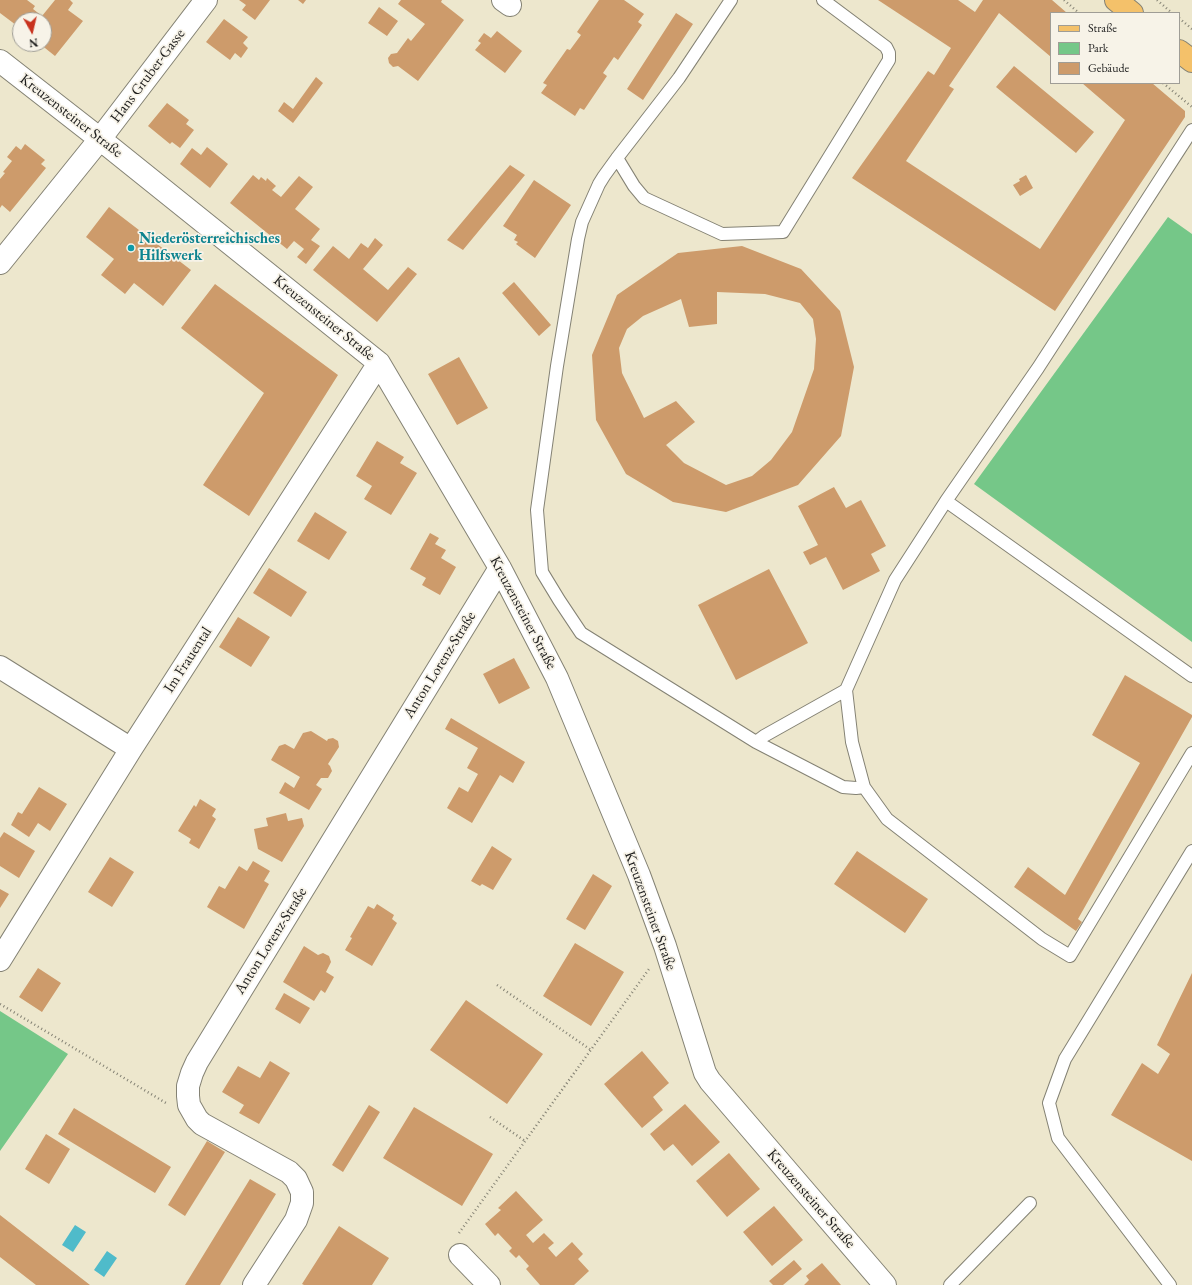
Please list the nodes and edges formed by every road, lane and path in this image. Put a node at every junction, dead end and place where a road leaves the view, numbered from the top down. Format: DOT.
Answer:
graph roads {
  1 [pos="206,0"];
  2 [pos="731,0"];
  3 [pos="823,0"];
  4 [pos="1064,0"];
  5 [pos="1116,0"];
  6 [pos="1156,0"];
  7 [pos="1078,12"];
  8 [pos="1131,12"];
  9 [pos="1171,12"];
  10 [pos="1180,19"];
  11 [pos="1192,29"];
  12 [pos="1180,51"];
  13 [pos="0,61"];
  14 [pos="1192,61"];
  15 [pos="1164,84"];
  16 [pos="1192,108"];
  17 [pos="1192,130"];
  18 [pos="100,139"];
  19 [pos="616,158"];
  20 [pos="0,263"];
  21 [pos="380,363"];
  22 [pos="946,501"];
  23 [pos="500,568"];
  24 [pos="0,667"];
  25 [pos="1192,676"];
  26 [pos="846,690"];
  27 [pos="756,742"];
  28 [pos="131,749"];
  29 [pos="1192,753"];
  30 [pos="864,786"];
  31 [pos="1192,851"];
  32 [pos="665,946"];
  33 [pos="0,960"];
  34 [pos="497,985"];
  35 [pos="0,1004"];
  36 [pos="591,1050"];
  37 [pos="189,1105"];
  38 [pos="490,1117"];
  39 [pos="525,1141"];
  40 [pos="1030,1204"];
  41 [pos="459,1233"];
  42 [pos="460,1255"];
  43 [pos="254,1285"];
  44 [pos="489,1285"];
  45 [pos="885,1285"];
  46 [pos="950,1285"];
  47 [pos="1170,1285"];
  1 -- 18 [label="street, Hans Gruber-Gasse"];
  2 -- 19 [label="lane"];
  3 -- 19 [label="lane"];
  4 -- 7 [label="path"];
  5 -- 8 [label="main road"];
  6 -- 9 [label="path"];
  10 -- 11 [label="path"];
  12 -- 14 [label="main road"];
  13 -- 18 [label="street, Kreuzensteiner Straße"];
  15 -- 16 [label="path"];
  17 -- 22 [label="lane"];
  18 -- 20 [label="street, Hans Gruber-Gasse"];
  18 -- 21 [label="street, Kreuzensteiner Straße"];
  19 -- 27 [label="lane"];
  21 -- 23 [label="street, Kreuzensteiner Straße"];
  21 -- 28 [label="street, Im Frauental"];
  22 -- 25 [label="lane"];
  22 -- 26 [label="lane"];
  23 -- 32 [label="street, Kreuzensteiner Straße"];
  23 -- 37 [label="street, Anton Lorenz-Straße"];
  24 -- 28 [label="street"];
  26 -- 27 [label="lane"];
  26 -- 30 [label="lane"];
  27 -- 30 [label="lane"];
  28 -- 33 [label="street, Im Frauental"];
  29 -- 30 [label="lane"];
  31 -- 47 [label="lane"];
  32 -- 36 [label="path"];
  32 -- 45 [label="street, Kreuzensteiner Straße"];
  34 -- 36 [label="path"];
  35 -- 37 [label="path"];
  36 -- 39 [label="path"];
  37 -- 43 [label="street"];
  38 -- 39 [label="path"];
  39 -- 41 [label="path"];
  40 -- 46 [label="lane"];
  42 -- 44 [label="street"];
}
